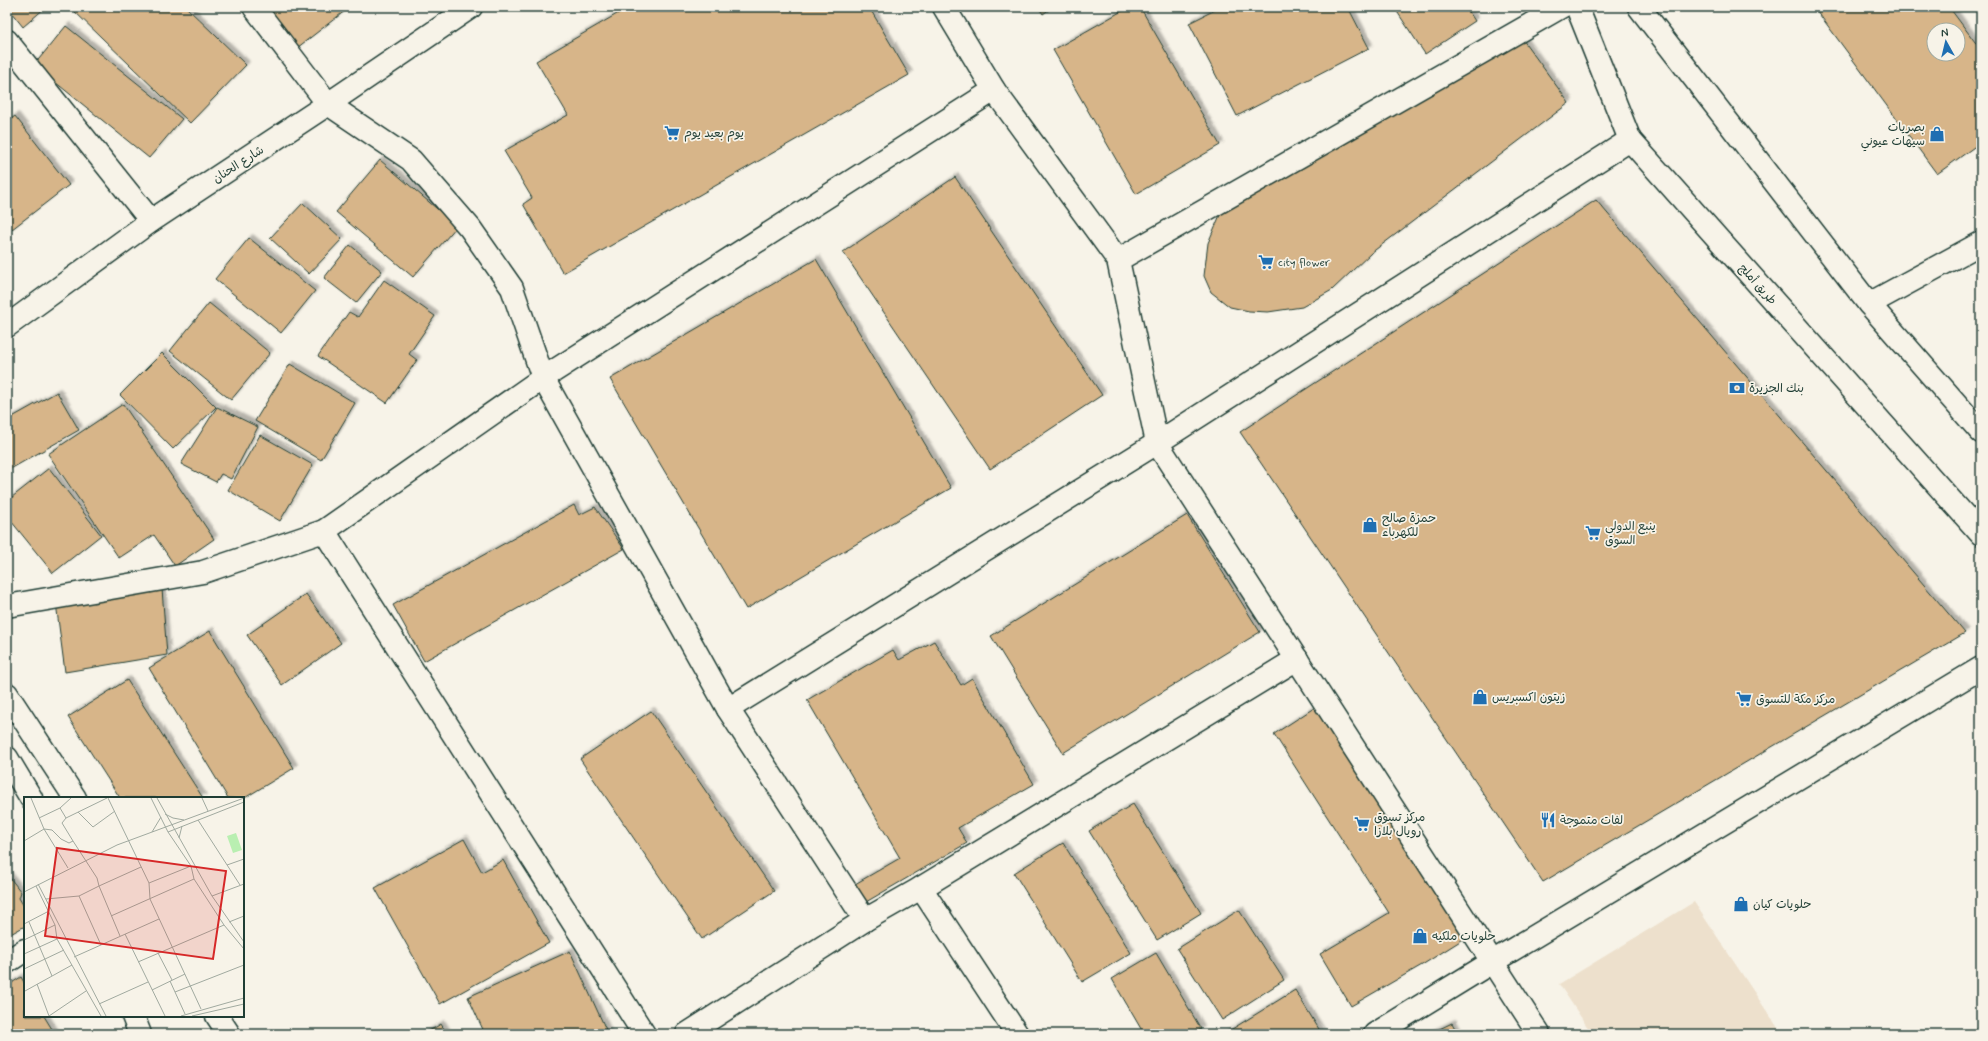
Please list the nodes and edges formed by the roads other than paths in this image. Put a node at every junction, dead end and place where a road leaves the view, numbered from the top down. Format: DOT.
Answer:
graph roads {
  1 [pos="254,7"];
  2 [pos="471,7"];
  3 [pos="944,7"];
  4 [pos="1561,7"];
  5 [pos="1577,7"];
  6 [pos="1638,7"];
  7 [pos="7,41"];
  8 [pos="994,90"];
  9 [pos="328,104"];
  10 [pos="1630,140"];
  11 [pos="151,222"];
  12 [pos="1981,243"];
  13 [pos="1118,260"];
  14 [pos="1869,304"];
  15 [pos="7,326"];
  16 [pos="543,378"];
  17 [pos="1981,432"];
  18 [pos="1158,443"];
  19 [pos="324,531"];
  20 [pos="1981,534"];
  21 [pos="7,606"];
  22 [pos="1297,659"];
  23 [pos="1981,668"];
  24 [pos="7,694"];
  25 [pos="728,709"];
  26 [pos="7,758"];
  27 [pos="30,797"];
  28 [pos="74,797"];
  29 [pos="922,888"];
  30 [pos="865,920"];
  31 [pos="24,951"];
  32 [pos="7,962"];
  33 [pos="1492,962"];
  34 [pos="133,1017"];
  35 [pos="218,1017"];
  36 [pos="140,1034"];
  37 [pos="229,1034"];
  38 [pos="644,1034"];
  39 [pos="687,1034"];
  40 [pos="1017,1034"];
  41 [pos="1375,1034"];
  42 [pos="1539,1034"];
  1 -- 9 [label="main road"];
  2 -- 9 [label="main road, شارع الحنان"];
  3 -- 8 [label="main road"];
  4 -- 13 [label="main road"];
  5 -- 10 [label="main road, طريق أملج"];
  6 -- 14 [label="main road"];
  7 -- 11 [label="main road"];
  8 -- 13 [label="main road"];
  8 -- 16 [label="main road"];
  9 -- 11 [label="main road, شارع الحنان"];
  9 -- 16 [label="main road"];
  10 -- 18 [label="main road"];
  10 -- 20 [label="main road, طريق أملج"];
  11 -- 15 [label="main road, شارع الحنان"];
  12 -- 14 [label="main road"];
  13 -- 18 [label="main road"];
  14 -- 17 [label="main road"];
  16 -- 19 [label="main road"];
  16 -- 25 [label="main road"];
  18 -- 22 [label="main road"];
  18 -- 25 [label="main road"];
  19 -- 21 [label="main road"];
  19 -- 38 [label="main road"];
  22 -- 29 [label="main road"];
  22 -- 33 [label="main road"];
  23 -- 33 [label="main road"];
  24 -- 28 [label="main road"];
  25 -- 30 [label="main road"];
  26 -- 27 [label="main road"];
  29 -- 30 [label="main road"];
  29 -- 40 [label="main road"];
  30 -- 39 [label="main road"];
  31 -- 32 [label="main road"];
  33 -- 41 [label="main road"];
  33 -- 42 [label="main road"];
  34 -- 36 [label="main road"];
  35 -- 37 [label="main road"];
}
